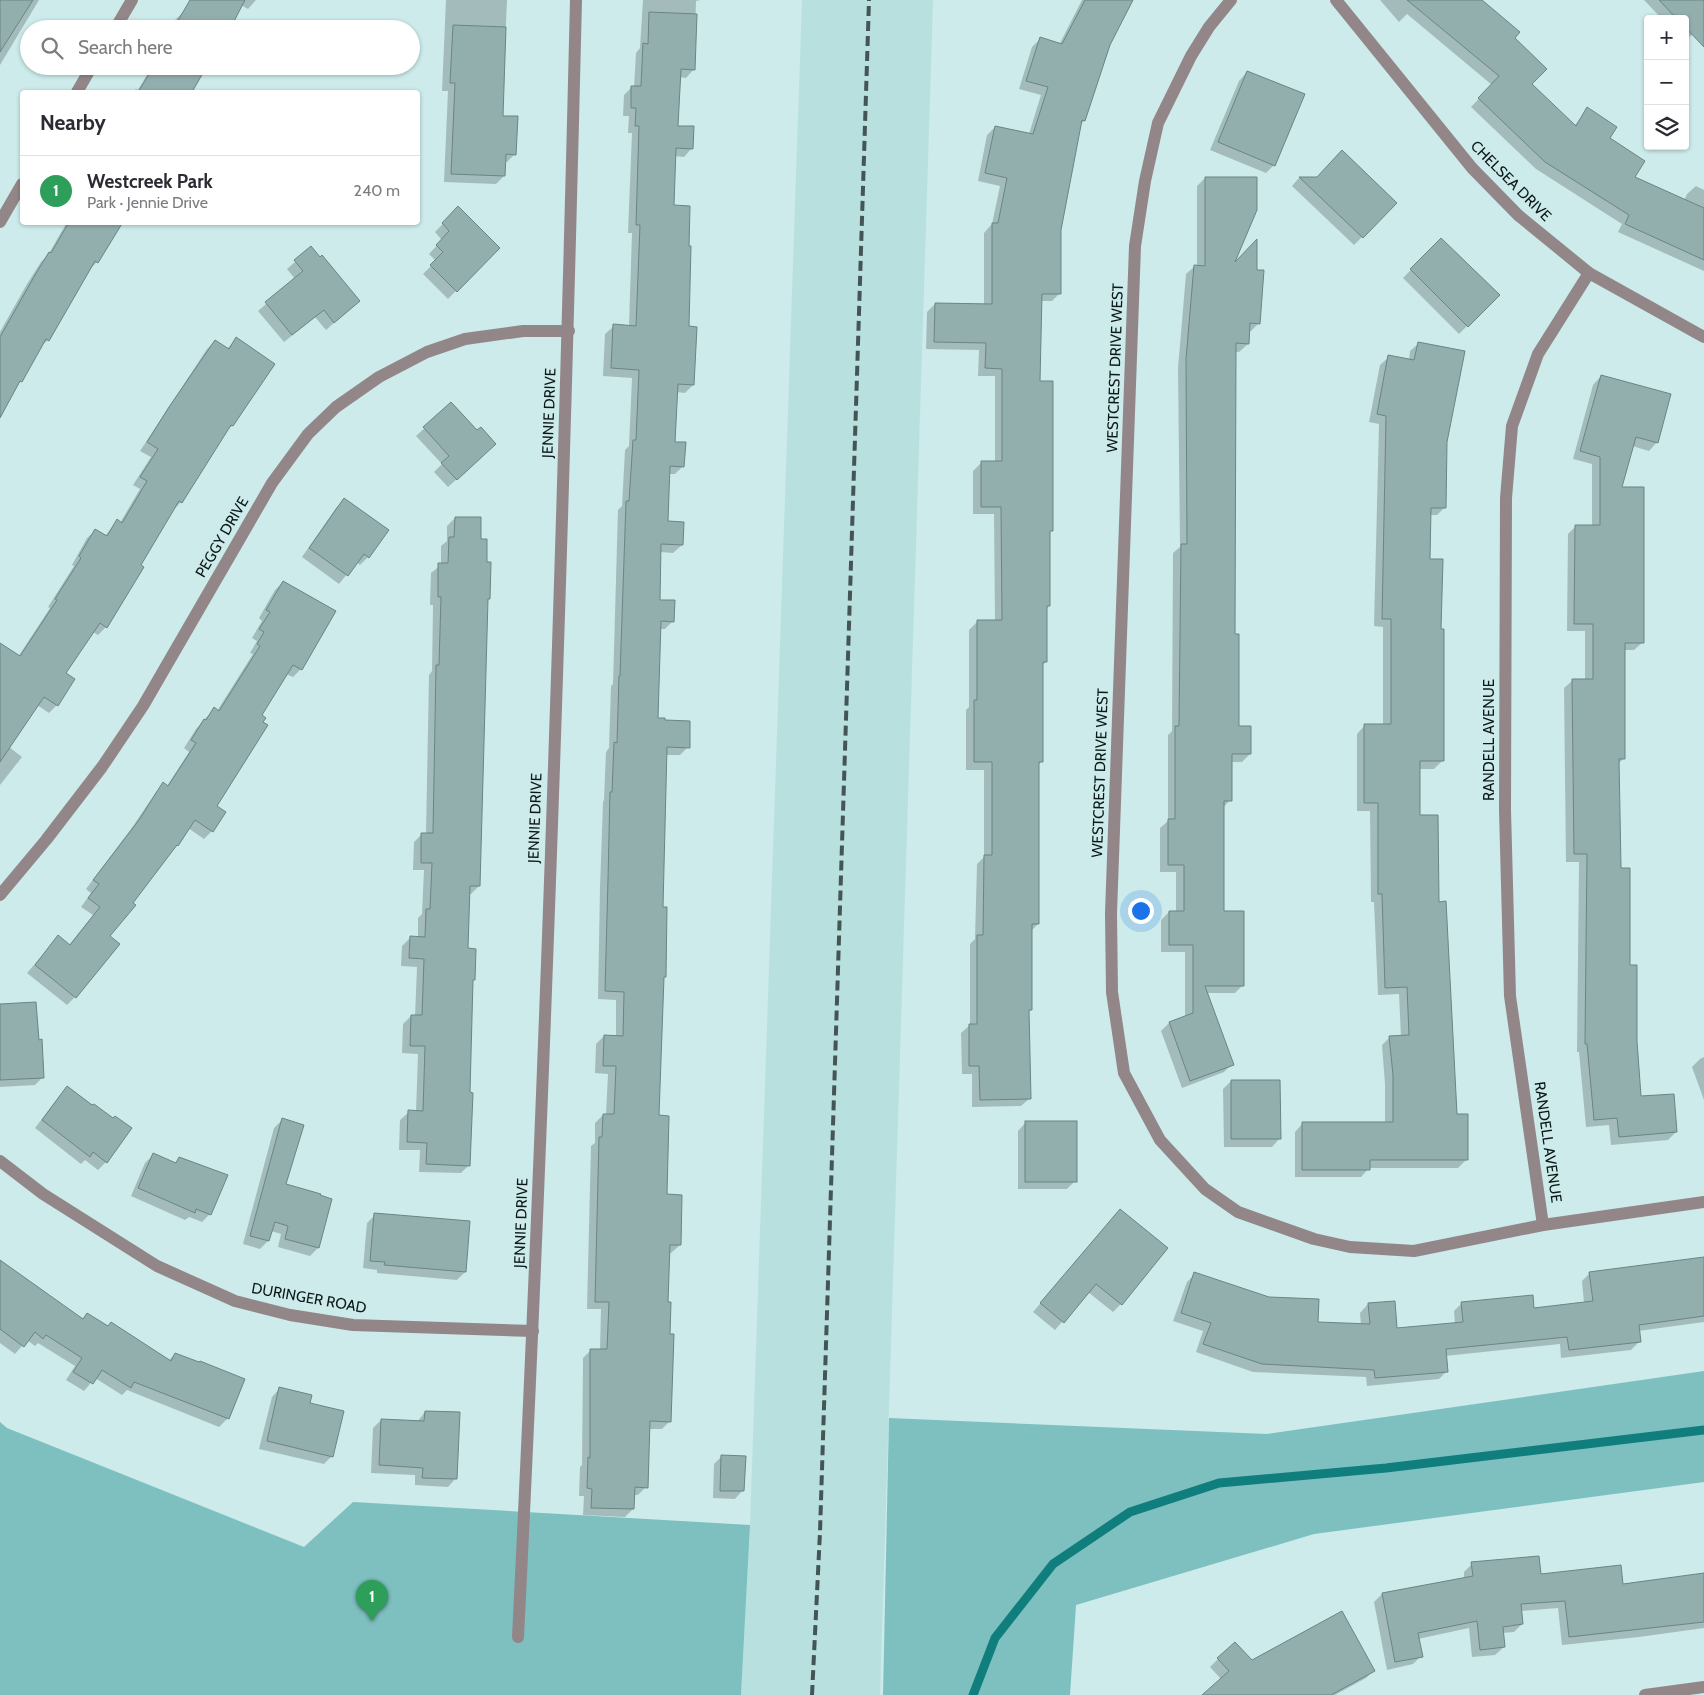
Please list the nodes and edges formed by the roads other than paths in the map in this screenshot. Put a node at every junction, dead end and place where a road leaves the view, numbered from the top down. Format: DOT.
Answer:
graph roads {
  1 [pos="132,0"];
  2 [pos="576,0"];
  3 [pos="1231,0"];
  4 [pos="1336,0"];
  5 [pos="120,20"];
  6 [pos="87,75"];
  7 [pos="78,90"];
  8 [pos="20,187"];
  9 [pos="0,222"];
  10 [pos="1589,273"];
  11 [pos="568,330"];
  12 [pos="1704,337"];
  13 [pos="0,894"];
  14 [pos="0,1161"];
  15 [pos="1704,1202"];
  16 [pos="1543,1225"];
  17 [pos="533,1331"];
  18 [pos="518,1637"];
  19 [pos="1704,1687"];
  20 [pos="1645,1695"];
  1 -- 5 [label="street"];
  2 -- 11 [label="street, JENNIE DRIVE"];
  3 -- 16 [label="street, WESTCREST DRIVE WEST"];
  4 -- 10 [label="street, CHELSEA DRIVE"];
  6 -- 7 [label="street"];
  8 -- 9 [label="street"];
  10 -- 12 [label="street, CHELSEA DRIVE"];
  10 -- 16 [label="street, RANDELL AVENUE"];
  11 -- 13 [label="street, PEGGY DRIVE"];
  11 -- 17 [label="street, JENNIE DRIVE"];
  14 -- 17 [label="street, DURINGER ROAD"];
  15 -- 16 [label="street, WESTCREST DRIVE WEST"];
  17 -- 18 [label="street, JENNIE DRIVE"];
  19 -- 20 [label="street"];
}
